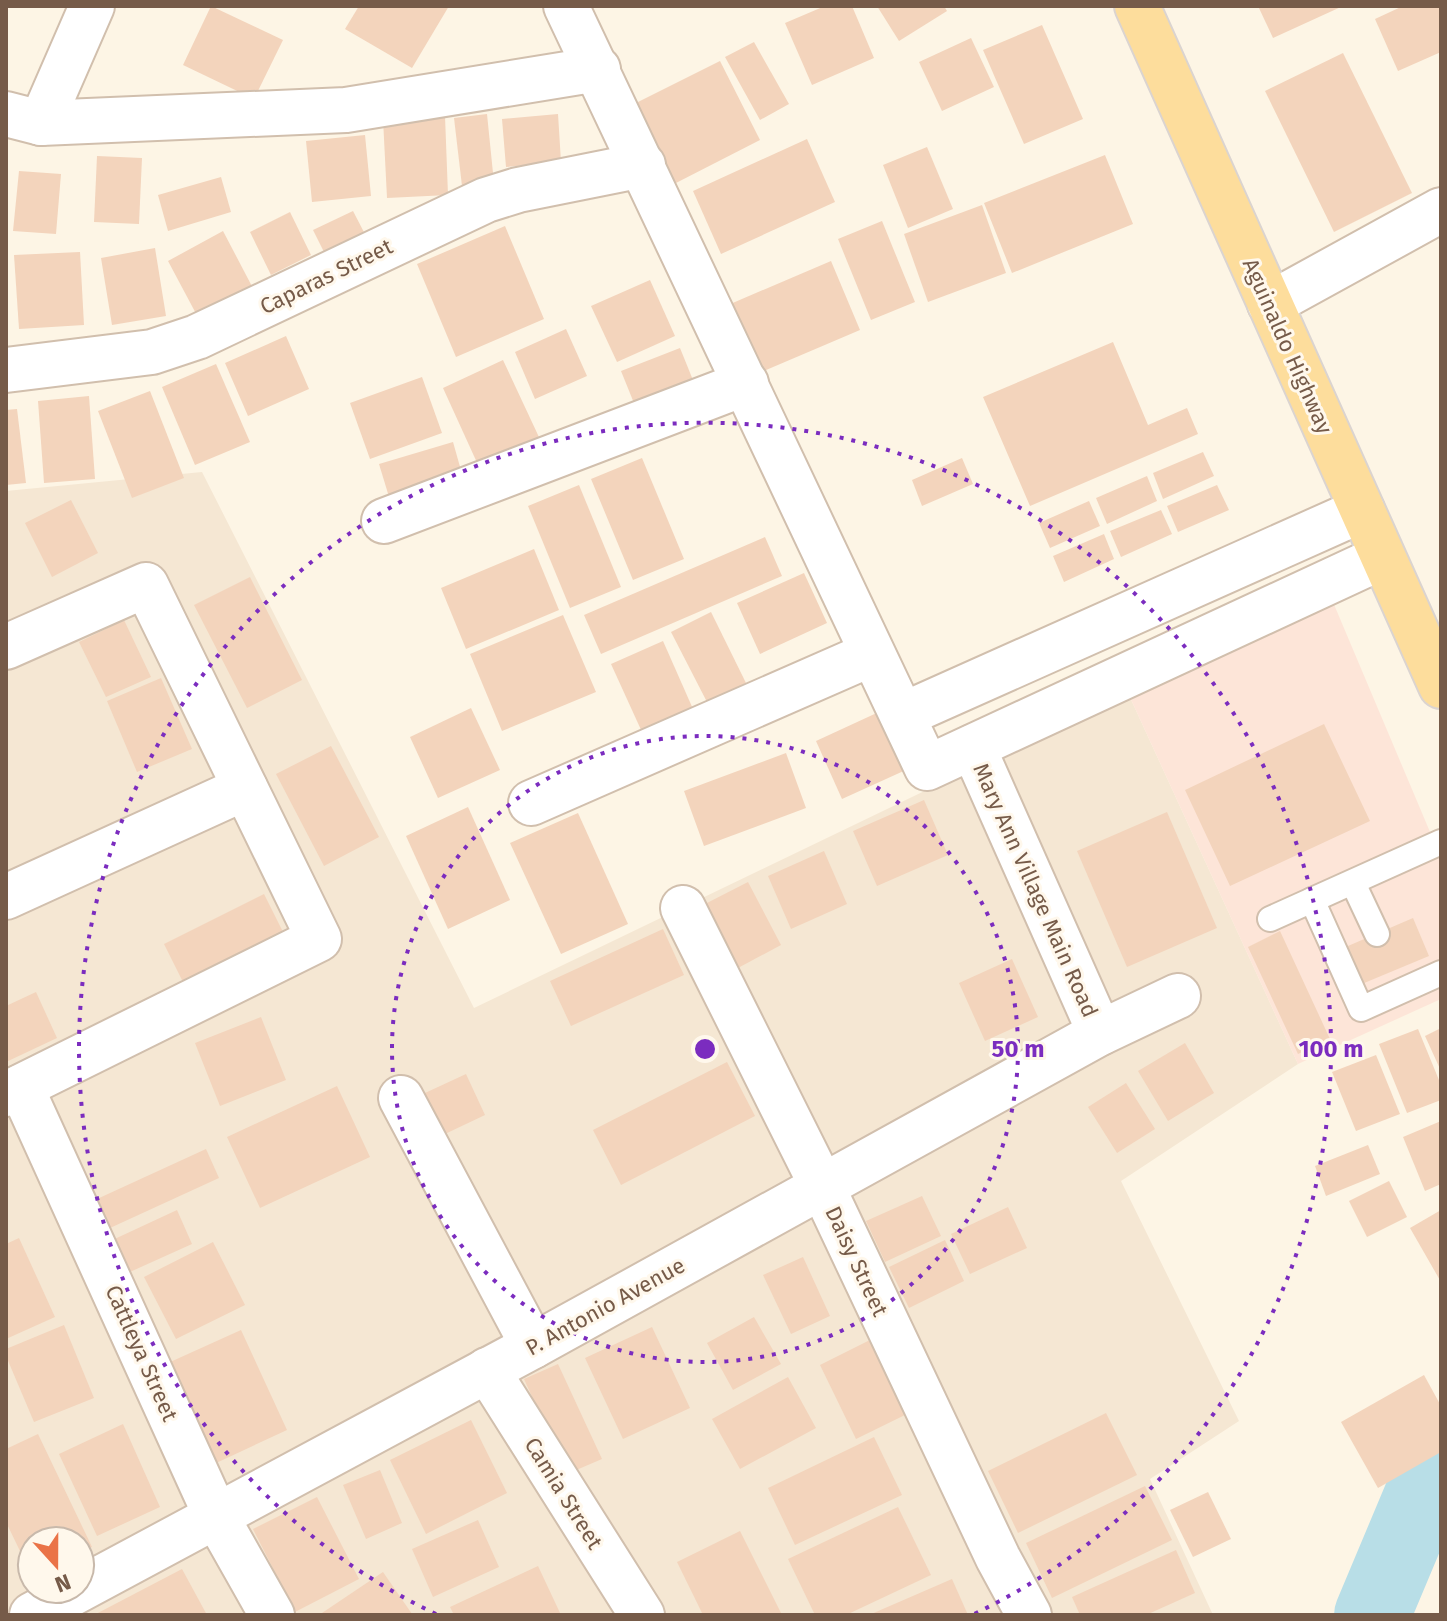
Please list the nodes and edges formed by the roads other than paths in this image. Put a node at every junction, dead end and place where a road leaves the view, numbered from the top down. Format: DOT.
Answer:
graph roads {
  1 [pos="92,6"];
  2 [pos="566,6"];
  3 [pos="1137,6"];
  4 [pos="598,69"];
  5 [pos="24,118"];
  6 [pos="643,165"];
  7 [pos="1441,210"];
  8 [pos="1270,304"];
  9 [pos="6,370"];
  10 [pos="746,383"];
  11 [pos="1362,510"];
  12 [pos="384,521"];
  13 [pos="1382,557"];
  14 [pos="6,647"];
  15 [pos="871,654"];
  16 [pos="1441,686"];
  17 [pos="903,715"];
  18 [pos="973,747"];
  19 [pos="245,788"];
  20 [pos="531,803"];
  21 [pos="1441,842"];
  22 [pos="1353,883"];
  23 [pos="6,897"];
  24 [pos="1312,900"];
  25 [pos="683,908"];
  26 [pos="1270,919"];
  27 [pos="1377,934"];
  28 [pos="1441,973"];
  29 [pos="1178,996"];
  30 [pos="1100,1033"];
  31 [pos="13,1090"];
  32 [pos="401,1098"];
  33 [pos="822,1186"];
  34 [pos="533,1346"];
  35 [pos="487,1370"];
  36 [pos="216,1516"];
  37 [pos="32,1615"];
  38 [pos="272,1615"];
  39 [pos="642,1615"];
  40 [pos="1029,1615"];
  1 -- 5 [label="street"];
  2 -- 4 [label="street"];
  3 -- 8 [label="main road, Aguinaldo Highway"];
  4 -- 5 [label="street"];
  4 -- 6 [label="street"];
  6 -- 9 [label="street, Caparas Street"];
  6 -- 10 [label="street"];
  7 -- 8 [label="street"];
  8 -- 11 [label="main road, Aguinaldo Highway"];
  10 -- 12 [label="street"];
  10 -- 15 [label="street"];
  11 -- 13 [label="main road, Aguinaldo Highway"];
  11 -- 17 [label="street"];
  13 -- 16 [label="main road, Aguinaldo Highway"];
  13 -- 18 [label="street"];
  14 -- 19 [label="street"];
  15 -- 17 [label="street"];
  15 -- 20 [label="street"];
  17 -- 18 [label="street"];
  18 -- 30 [label="street, Mary Ann Village Main Road"];
  19 -- 23 [label="street"];
  19 -- 31 [label="street"];
  21 -- 22 [label="lane"];
  22 -- 24 [label="lane"];
  22 -- 27 [label="lane"];
  24 -- 26 [label="lane"];
  24 -- 28 [label="lane"];
  25 -- 33 [label="street, Daisy Street"];
  29 -- 30 [label="street, P. Antonio Avenue"];
  30 -- 33 [label="street, P. Antonio Avenue"];
  31 -- 36 [label="street, Cattleya Street"];
  32 -- 34 [label="street"];
  33 -- 34 [label="street, P. Antonio Avenue"];
  33 -- 40 [label="street, Daisy Street"];
  34 -- 35 [label="street, P. Antonio Avenue"];
  35 -- 36 [label="street, P. Antonio Avenue"];
  35 -- 39 [label="street, Camia Street"];
  36 -- 37 [label="street, P. Antonio Avenue"];
  36 -- 38 [label="street, Cattleya Street"];
}
